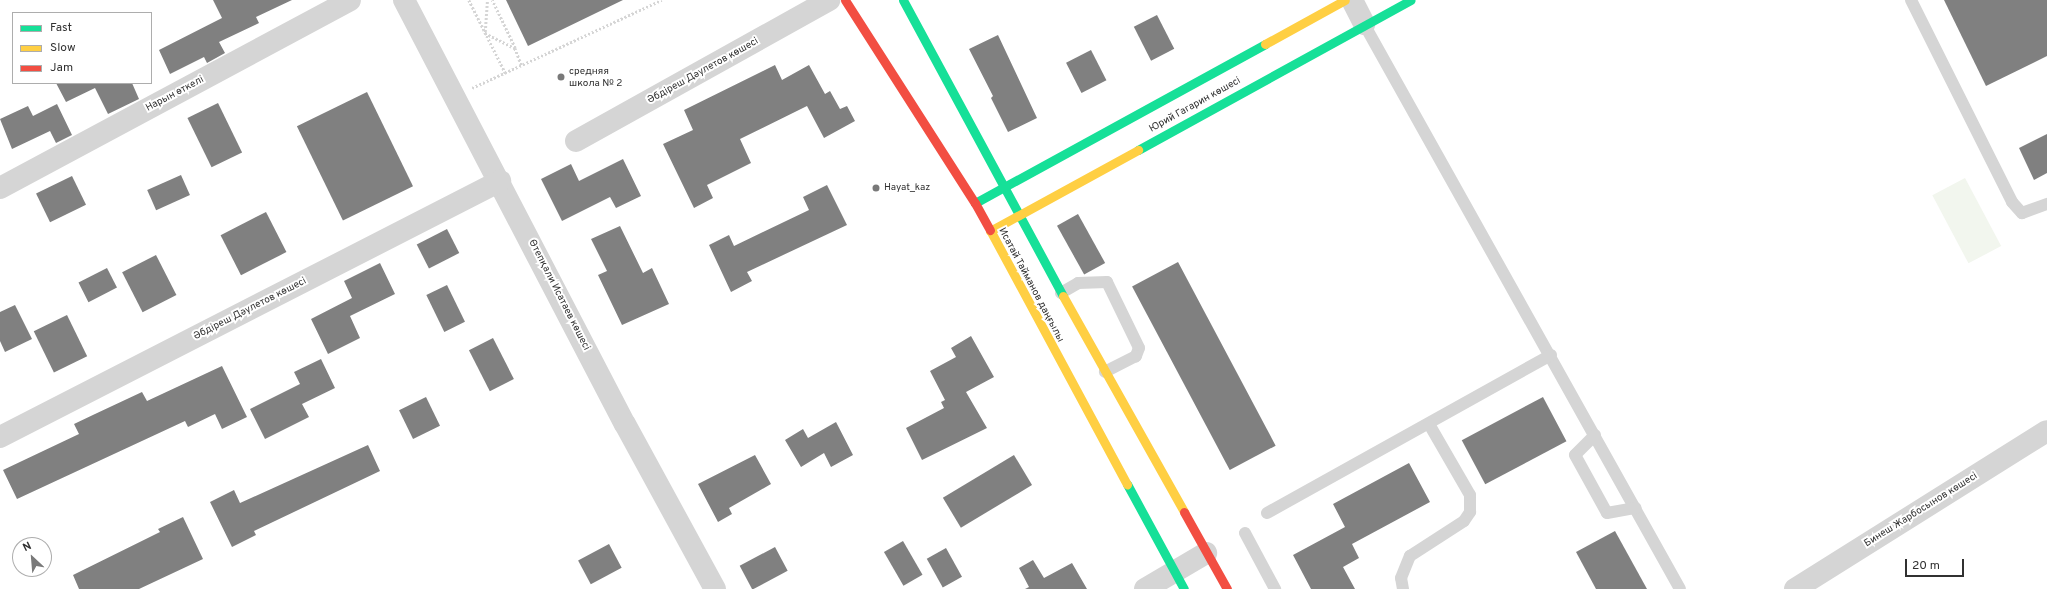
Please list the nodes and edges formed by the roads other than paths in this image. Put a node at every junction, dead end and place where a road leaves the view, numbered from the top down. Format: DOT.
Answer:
graph roads {
  1 [pos="350,0"];
  2 [pos="404,0"];
  3 [pos="829,0"];
  4 [pos="845,0"];
  5 [pos="903,0"];
  6 [pos="1345,0"];
  7 [pos="1352,0"];
  8 [pos="1411,0"];
  9 [pos="1911,0"];
  10 [pos="1364,24"];
  11 [pos="576,141"];
  12 [pos="500,181"];
  13 [pos="1004,187"];
  14 [pos="0,188"];
  15 [pos="975,203"];
  16 [pos="2047,204"];
  17 [pos="1020,215"];
  18 [pos="990,231"];
  19 [pos="1061,293"];
  20 [pos="1551,356"];
  21 [pos="1105,372"];
  22 [pos="1428,424"];
  23 [pos="2047,431"];
  24 [pos="1595,435"];
  25 [pos="0,437"];
  26 [pos="1636,508"];
  27 [pos="1267,513"];
  28 [pos="1245,533"];
  29 [pos="1206,553"];
  30 [pos="1180,580"];
  31 [pos="715,589"];
  32 [pos="1145,589"];
  33 [pos="1227,589"];
  34 [pos="1275,589"];
  35 [pos="1403,589"];
  36 [pos="1680,589"];
  37 [pos="1795,589"];
  1 -- 14 [label="street, Нарын өткелі"];
  2 -- 12 [label="street, Өтепқали Исатаев көшесі"];
  3 -- 11 [label="street, Әбдіреш Дәулетов көшесі"];
  4 -- 15 [label="main road, Исатай Тайманов даңғылы"];
  5 -- 13 [label="main road"];
  6 -- 13 [label="main road, Юрий Гагарин көшесі"];
  7 -- 10 [label="street"];
  8 -- 10 [label="main road, Юрий Гагарин көшесі"];
  9 -- 16 [label="lane"];
  10 -- 17 [label="main road, Юрий Гагарин көшесі"];
  10 -- 20 [label="lane"];
  12 -- 25 [label="street, Әбдіреш Дәулетов көшесі"];
  12 -- 31 [label="street, Өтепқали Исатаев көшесі"];
  13 -- 15 [label="main road, Юрий Гагарин көшесі"];
  13 -- 17 [label="main road"];
  15 -- 18 [label="main road, Исатай Тайманов даңғылы"];
  17 -- 18 [label="main road, Юрий Гагарин көшесі"];
  17 -- 19 [label="main road"];
  18 -- 30 [label="main road, Исатай Тайманов даңғылы"];
  19 -- 21 [label="main road"];
  19 -- 21 [label="lane"];
  20 -- 22 [label="lane"];
  20 -- 24 [label="lane"];
  21 -- 29 [label="main road"];
  22 -- 27 [label="lane"];
  22 -- 35 [label="lane"];
  23 -- 37 [label="street, Бинеш Жарбосынов көшесі"];
  24 -- 26 [label="lane"];
  24 -- 26 [label="lane"];
  26 -- 36 [label="lane"];
  28 -- 34 [label="lane"];
  29 -- 30 [label="street"];
  29 -- 33 [label="main road"];
  30 -- 32 [label="street"];
}
